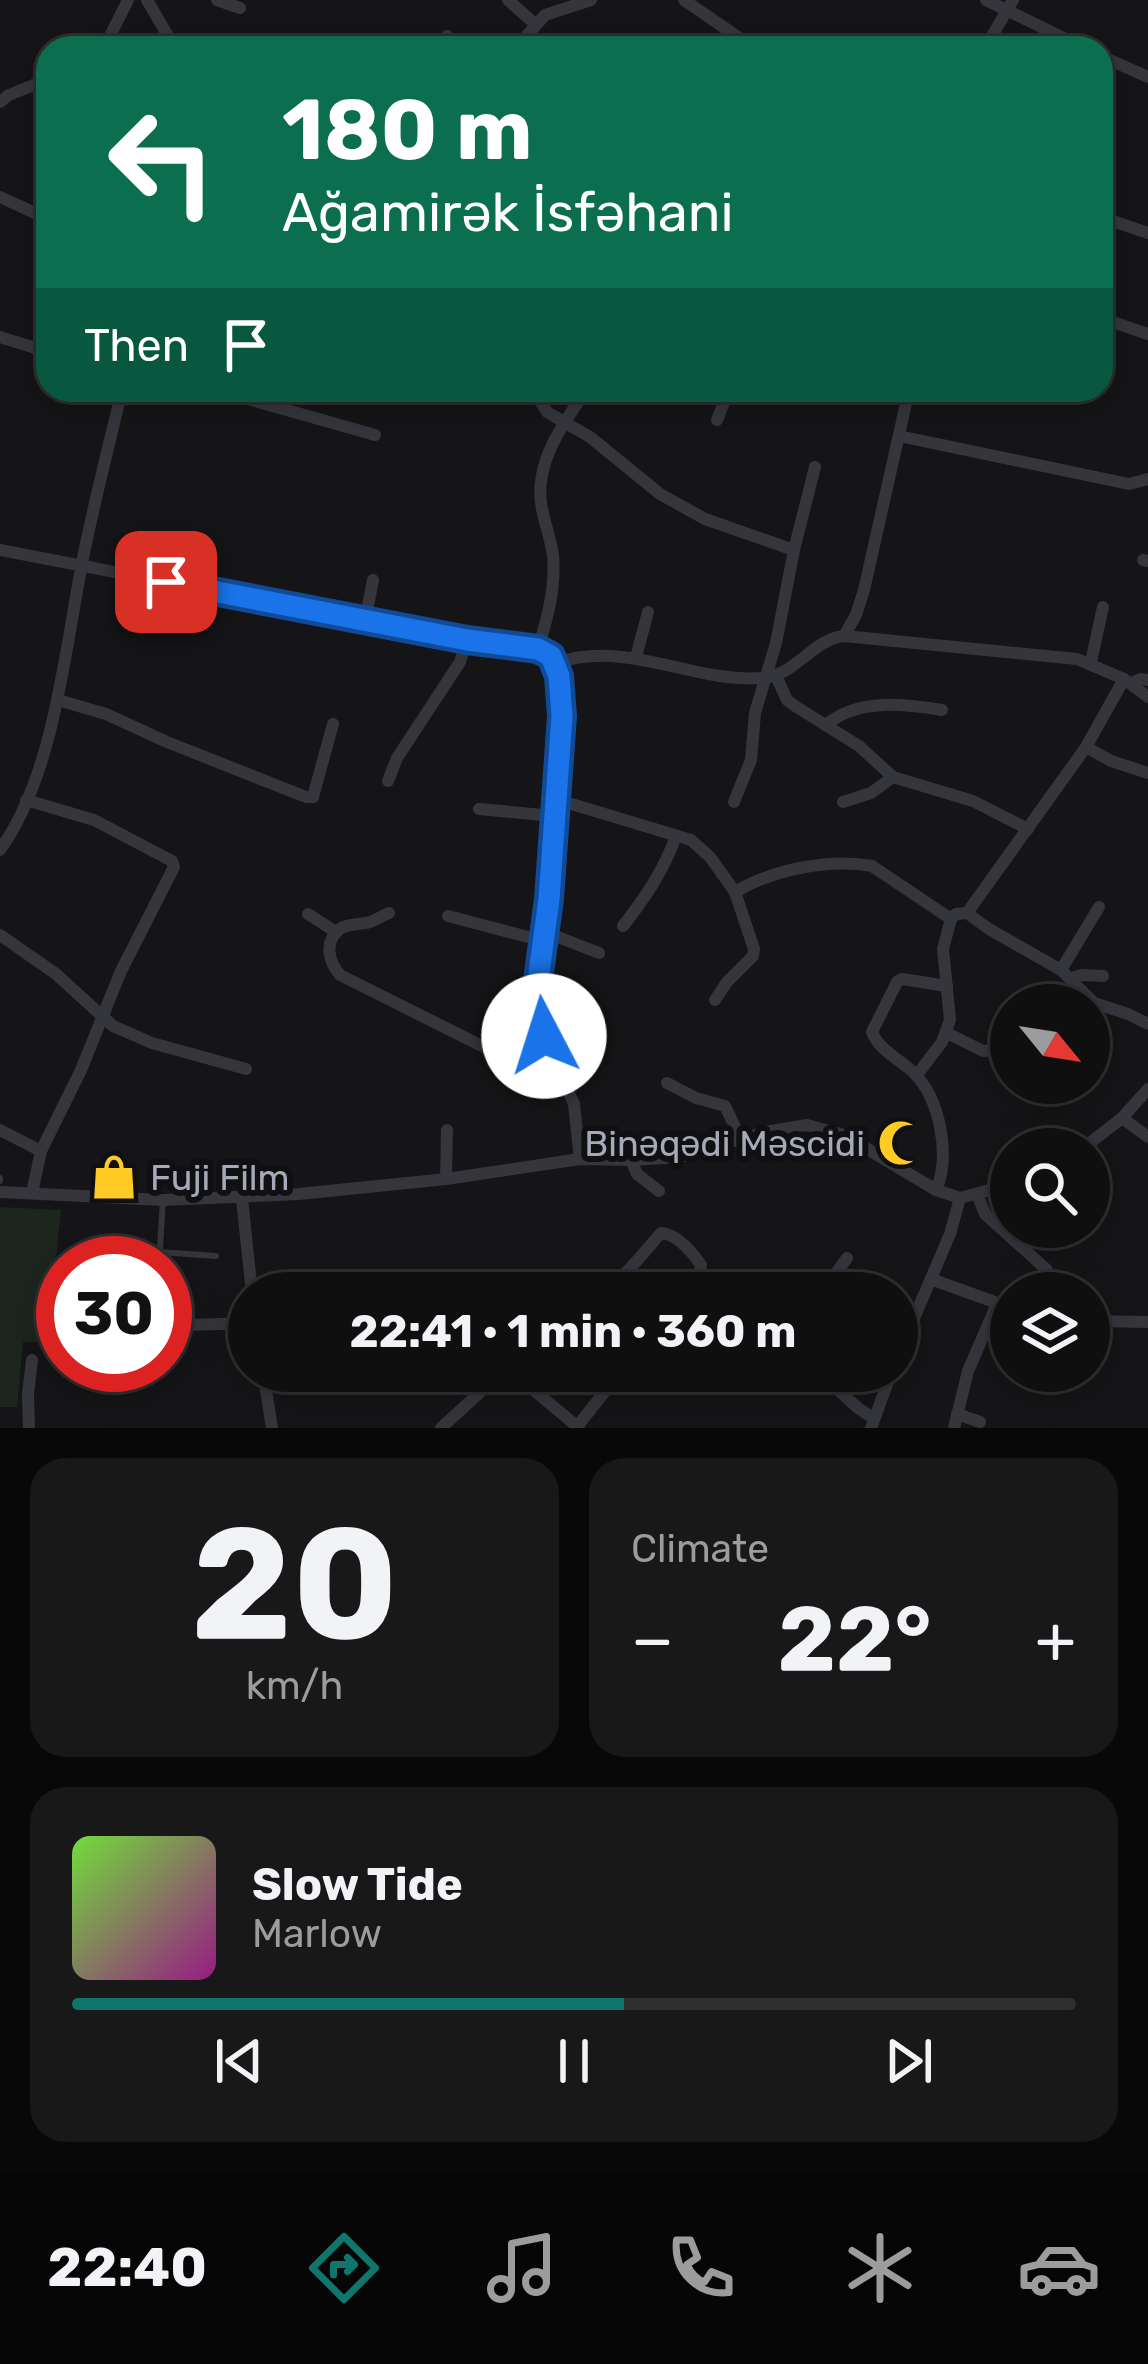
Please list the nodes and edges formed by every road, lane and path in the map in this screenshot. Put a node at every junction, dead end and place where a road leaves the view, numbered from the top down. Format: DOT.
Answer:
graph roads {
  1 [pos="128,0"];
  2 [pos="147,0"];
  3 [pos="217,0"];
  4 [pos="508,0"];
  5 [pos="591,0"];
  6 [pos="684,0"];
  7 [pos="986,0"];
  8 [pos="1010,5"];
  9 [pos="240,8"];
  10 [pos="535,24"];
  11 [pos="110,36"];
  12 [pos="168,36"];
  13 [pos="526,36"];
  14 [pos="736,36"];
  15 [pos="992,36"];
  16 [pos="1063,36"];
  17 [pos="1113,61"];
  18 [pos="1148,77"];
  19 [pos="36,85"];
  20 [pos="0,102"];
  21 [pos="0,197"];
  22 [pos="36,214"];
  23 [pos="1113,221"];
  24 [pos="1148,233"];
  25 [pos="1113,322"];
  26 [pos="1148,334"];
  27 [pos="0,337"];
  28 [pos="36,348"];
  29 [pos="119,402"];
  30 [pos="280,402"];
  31 [pos="541,402"];
  32 [pos="578,402"];
  33 [pos="724,402"];
  34 [pos="906,402"];
  35 [pos="717,420"];
  36 [pos="565,422"];
  37 [pos="375,435"];
  38 [pos="899,436"];
  39 [pos="815,467"];
  40 [pos="1148,479"];
  41 [pos="0,550"];
  42 [pos="794,550"];
  43 [pos="81,567"];
  44 [pos="374,580"];
  45 [pos="1103,608"];
  46 [pos="648,612"];
  47 [pos="365,621"];
  48 [pos="844,636"];
  49 [pos="467,640"];
  50 [pos="538,649"];
  51 [pos="636,658"];
  52 [pos="1091,662"];
  53 [pos="556,663"];
  54 [pos="770,677"];
  55 [pos="1148,680"];
  56 [pos="1127,681"];
  57 [pos="1148,698"];
  58 [pos="58,700"];
  59 [pos="942,710"];
  60 [pos="333,724"];
  61 [pos="827,724"];
  62 [pos="1086,747"];
  63 [pos="1148,773"];
  64 [pos="893,777"];
  65 [pos="388,781"];
  66 [pos="26,800"];
  67 [pos="555,800"];
  68 [pos="734,802"];
  69 [pos="843,802"];
  70 [pos="478,809"];
  71 [pos="554,816"];
  72 [pos="1028,829"];
  73 [pos="676,836"];
  74 [pos="0,850"];
  75 [pos="735,892"];
  76 [pos="1099,907"];
  77 [pos="967,913"];
  78 [pos="308,914"];
  79 [pos="389,914"];
  80 [pos="448,916"];
  81 [pos="951,919"];
  82 [pos="623,926"];
  83 [pos="336,932"];
  84 [pos="0,935"];
  85 [pos="544,936"];
  86 [pos="599,953"];
  87 [pos="1066,974"];
  88 [pos="1103,976"];
  89 [pos="947,986"];
  90 [pos="716,1000"];
  91 [pos="101,1017"];
  92 [pos="1148,1024"];
  93 [pos="947,1033"];
  94 [pos="592,1044"];
  95 [pos="990,1050"];
  96 [pos="246,1069"];
  97 [pos="560,1074"];
  98 [pos="917,1075"];
  99 [pos="667,1083"];
  100 [pos="1148,1089"];
  101 [pos="1122,1118"];
  102 [pos="1109,1128"];
  103 [pos="0,1130"];
  104 [pos="447,1130"];
  105 [pos="1148,1138"];
  106 [pos="741,1139"];
  107 [pos="41,1150"];
  108 [pos="580,1159"];
  109 [pos="631,1160"];
  110 [pos="446,1179"];
  111 [pos="936,1190"];
  112 [pos="990,1190"];
  113 [pos="659,1191"];
  114 [pos="0,1192"];
  115 [pos="32,1193"];
  116 [pos="976,1194"];
  117 [pos="242,1198"];
  118 [pos="960,1198"];
  119 [pos="163,1200"];
  120 [pos="161,1236"];
  121 [pos="192,1254"];
  122 [pos="216,1256"];
  123 [pos="847,1258"];
  124 [pos="1047,1270"];
  125 [pos="250,1272"];
  126 [pos="624,1272"];
  127 [pos="700,1272"];
  128 [pos="839,1272"];
  129 [pos="932,1279"];
  130 [pos="990,1301"];
  131 [pos="918,1311"];
  132 [pos="1110,1321"];
  133 [pos="1148,1322"];
  134 [pos="228,1324"];
  135 [pos="192,1325"];
  136 [pos="990,1327"];
  137 [pos="32,1360"];
  138 [pos="266,1392"];
  139 [pos="480,1392"];
  140 [pos="536,1392"];
  141 [pos="605,1392"];
  142 [pos="840,1392"];
  143 [pos="884,1392"];
  144 [pos="955,1421"];
  145 [pos="980,1422"];
  146 [pos="872,1423"];
  147 [pos="29,1428"];
  148 [pos="272,1428"];
  149 [pos="441,1428"];
  150 [pos="578,1428"];
  1 -- 11 [label="street"];
  2 -- 12 [label="street"];
  3 -- 9 [label="street"];
  4 -- 10 [label="street"];
  5 -- 10 [label="street"];
  6 -- 14 [label="street"];
  7 -- 8 [label="street"];
  8 -- 15 [label="street"];
  8 -- 16 [label="street"];
  10 -- 13 [label="street"];
  17 -- 18 [label="street"];
  19 -- 20 [label="street"];
  21 -- 22 [label="street"];
  23 -- 24 [label="street"];
  25 -- 26 [label="street"];
  27 -- 28 [label="street"];
  29 -- 43 [label="street"];
  30 -- 37 [label="street"];
  31 -- 36 [label="street"];
  32 -- 36 [label="street"];
  33 -- 35 [label="street"];
  34 -- 38 [label="street"];
  36 -- 42 [label="street"];
  36 -- 50 [label="street"];
  38 -- 40 [label="street"];
  38 -- 48 [label="street"];
  39 -- 42 [label="street"];
  41 -- 43 [label="street"];
  42 -- 54 [label="street"];
  43 -- 47 [label="street"];
  43 -- 58 [label="street"];
  44 -- 47 [label="street"];
  45 -- 52 [label="street"];
  46 -- 51 [label="street"];
  47 -- 49 [label="street"];
  48 -- 52 [label="street"];
  48 -- 54 [label="street"];
  49 -- 50 [label="street"];
  49 -- 65 [label="street"];
  50 -- 53 [label="street"];
  51 -- 53 [label="street"];
  51 -- 54 [label="street"];
  52 -- 56 [label="street"];
  53 -- 67 [label="street"];
  54 -- 61 [label="street"];
  54 -- 68 [label="street"];
  55 -- 56 [label="street"];
  56 -- 57 [label="street"];
  56 -- 62 [label="street"];
  58 -- 60 [label="street"];
  58 -- 66 [label="street"];
  59 -- 61 [label="street"];
  61 -- 64 [label="street"];
  62 -- 63 [label="street"];
  62 -- 72 [label="street"];
  64 -- 69 [label="street"];
  64 -- 72 [label="street"];
  66 -- 74 [label="street"];
  66 -- 91 [label="street"];
  67 -- 71 [label="street"];
  67 -- 73 [label="street"];
  70 -- 71 [label="street"];
  71 -- 85 [label="street"];
  72 -- 77 [label="street"];
  73 -- 75 [label="street"];
  73 -- 82 [label="street"];
  75 -- 81 [label="street"];
  75 -- 90 [label="street"];
  76 -- 87 [label="street"];
  77 -- 81 [label="street"];
  77 -- 87 [label="street"];
  78 -- 83 [label="street"];
  79 -- 83 [label="street"];
  80 -- 85 [label="street"];
  81 -- 89 [label="street"];
  83 -- 97 [label="street"];
  84 -- 91 [label="street"];
  85 -- 86 [label="street"];
  85 -- 97 [label="street"];
  87 -- 88 [label="street"];
  87 -- 92 [label="street"];
  89 -- 93 [label="street"];
  89 -- 98 [label="street"];
  91 -- 96 [label="street"];
  91 -- 107 [label="street"];
  93 -- 95 [label="street"];
  93 -- 98 [label="street"];
  94 -- 97 [label="street"];
  97 -- 108 [label="street"];
  98 -- 111 [label="street"];
  99 -- 106 [label="street"];
  100 -- 101 [label="street"];
  101 -- 102 [label="street"];
  101 -- 105 [label="street"];
  103 -- 107 [label="street"];
  104 -- 110 [label="street"];
  106 -- 109 [label="street"];
  106 -- 111 [label="street"];
  107 -- 115 [label="street"];
  108 -- 109 [label="street"];
  108 -- 110 [label="street"];
  109 -- 113 [label="street"];
  110 -- 117 [label="street"];
  111 -- 118 [label="street"];
  112 -- 116 [label="street"];
  114 -- 115 [label="street"];
  115 -- 119 [label="street"];
  116 -- 118 [label="street"];
  116 -- 124 [label="street"];
  117 -- 119 [label="street"];
  117 -- 125 [label="street"];
  118 -- 129 [label="street"];
  119 -- 120 [label="lane"];
  121 -- 122 [label="lane"];
  123 -- 128 [label="street"];
  126 -- 127 [label="street"];
  129 -- 130 [label="street"];
  129 -- 131 [label="street"];
  132 -- 133 [label="street"];
  134 -- 135 [label="street"];
  136 -- 144 [label="street"];
  137 -- 147 [label="street"];
  138 -- 148 [label="street"];
  139 -- 149 [label="street"];
  140 -- 150 [label="street"];
  141 -- 150 [label="street"];
  142 -- 146 [label="street"];
  143 -- 146 [label="street"];
  144 -- 145 [label="street"];
}
